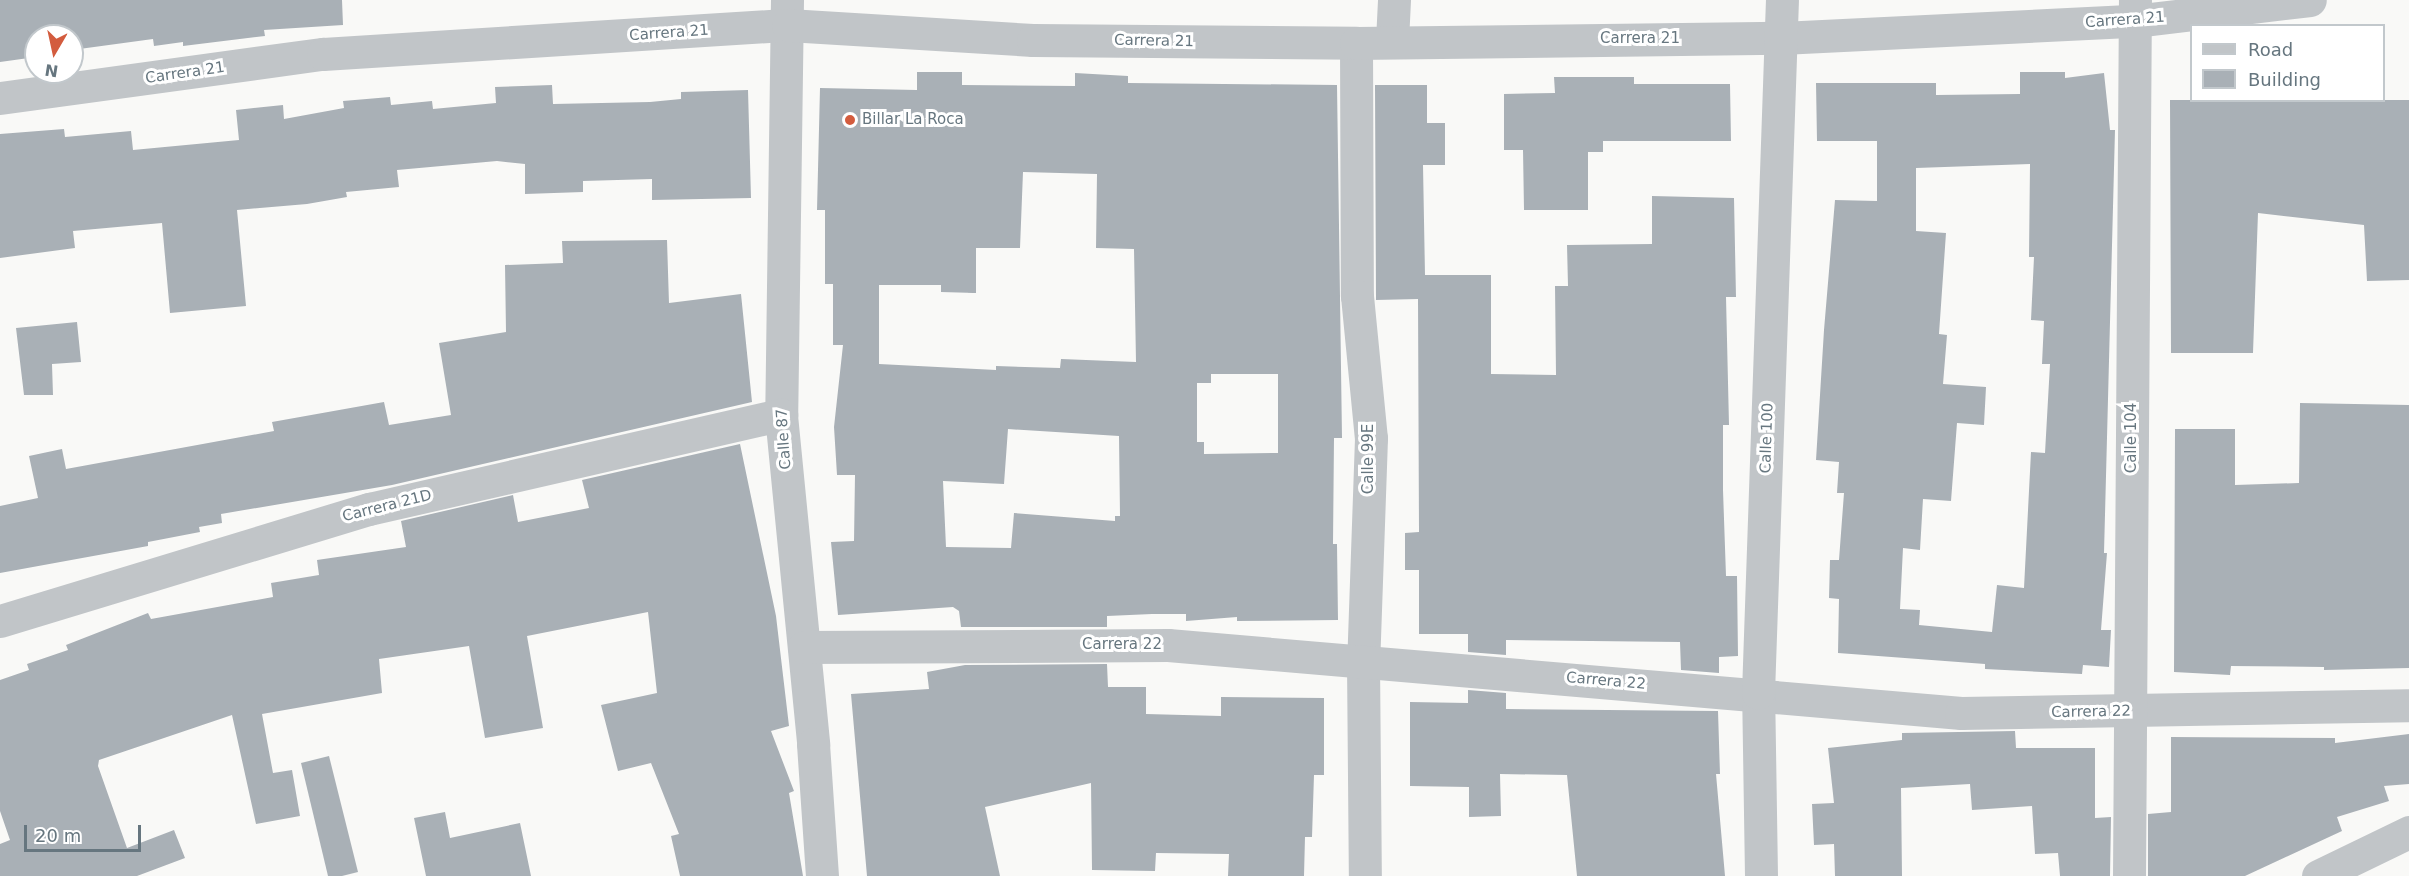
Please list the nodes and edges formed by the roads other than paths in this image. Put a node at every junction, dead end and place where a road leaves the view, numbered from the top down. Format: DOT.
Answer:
graph roads {
  1 [pos="1394,0"];
  2 [pos="1782,0"];
  3 [pos="2310,0"];
  4 [pos="2134,11"];
  5 [pos="788,13"];
  6 [pos="1781,38"];
  7 [pos="1392,41"];
  8 [pos="1356,43"];
  9 [pos="0,98"];
  10 [pos="780,415"];
  11 [pos="0,621"];
  12 [pos="804,647"];
  13 [pos="1363,662"];
  14 [pos="1758,693"];
  15 [pos="2409,705"];
  16 [pos="2130,712"];
  17 [pos="2409,832"];
  18 [pos="822,876"];
  19 [pos="1365,876"];
  20 [pos="1761,876"];
  21 [pos="2129,876"];
  22 [pos="2318,876"];
  1 -- 7 [label="street"];
  2 -- 6 [label="street, Calle 100"];
  3 -- 4 [label="street, Carrera 21"];
  4 -- 6 [label="street, Carrera 21"];
  4 -- 16 [label="street, Calle 104"];
  5 -- 8 [label="street, Carrera 21"];
  5 -- 9 [label="street, Carrera 21"];
  5 -- 10 [label="street, Calle 87"];
  6 -- 7 [label="street, Carrera 21"];
  6 -- 14 [label="street, Calle 100"];
  7 -- 8 [label="street, Carrera 21"];
  8 -- 13 [label="street, Calle 99E"];
  10 -- 11 [label="street, Carrera 21D"];
  10 -- 12 [label="street, Calle 87"];
  12 -- 13 [label="street, Carrera 22"];
  12 -- 18 [label="street, Calle 87"];
  13 -- 14 [label="street, Carrera 22"];
  13 -- 19 [label="street, Calle 99E"];
  14 -- 16 [label="street, Carrera 22"];
  14 -- 20 [label="street, Calle 100"];
  15 -- 16 [label="street, Carrera 22"];
  16 -- 21 [label="street, Calle 104"];
  17 -- 22 [label="street"];
}
